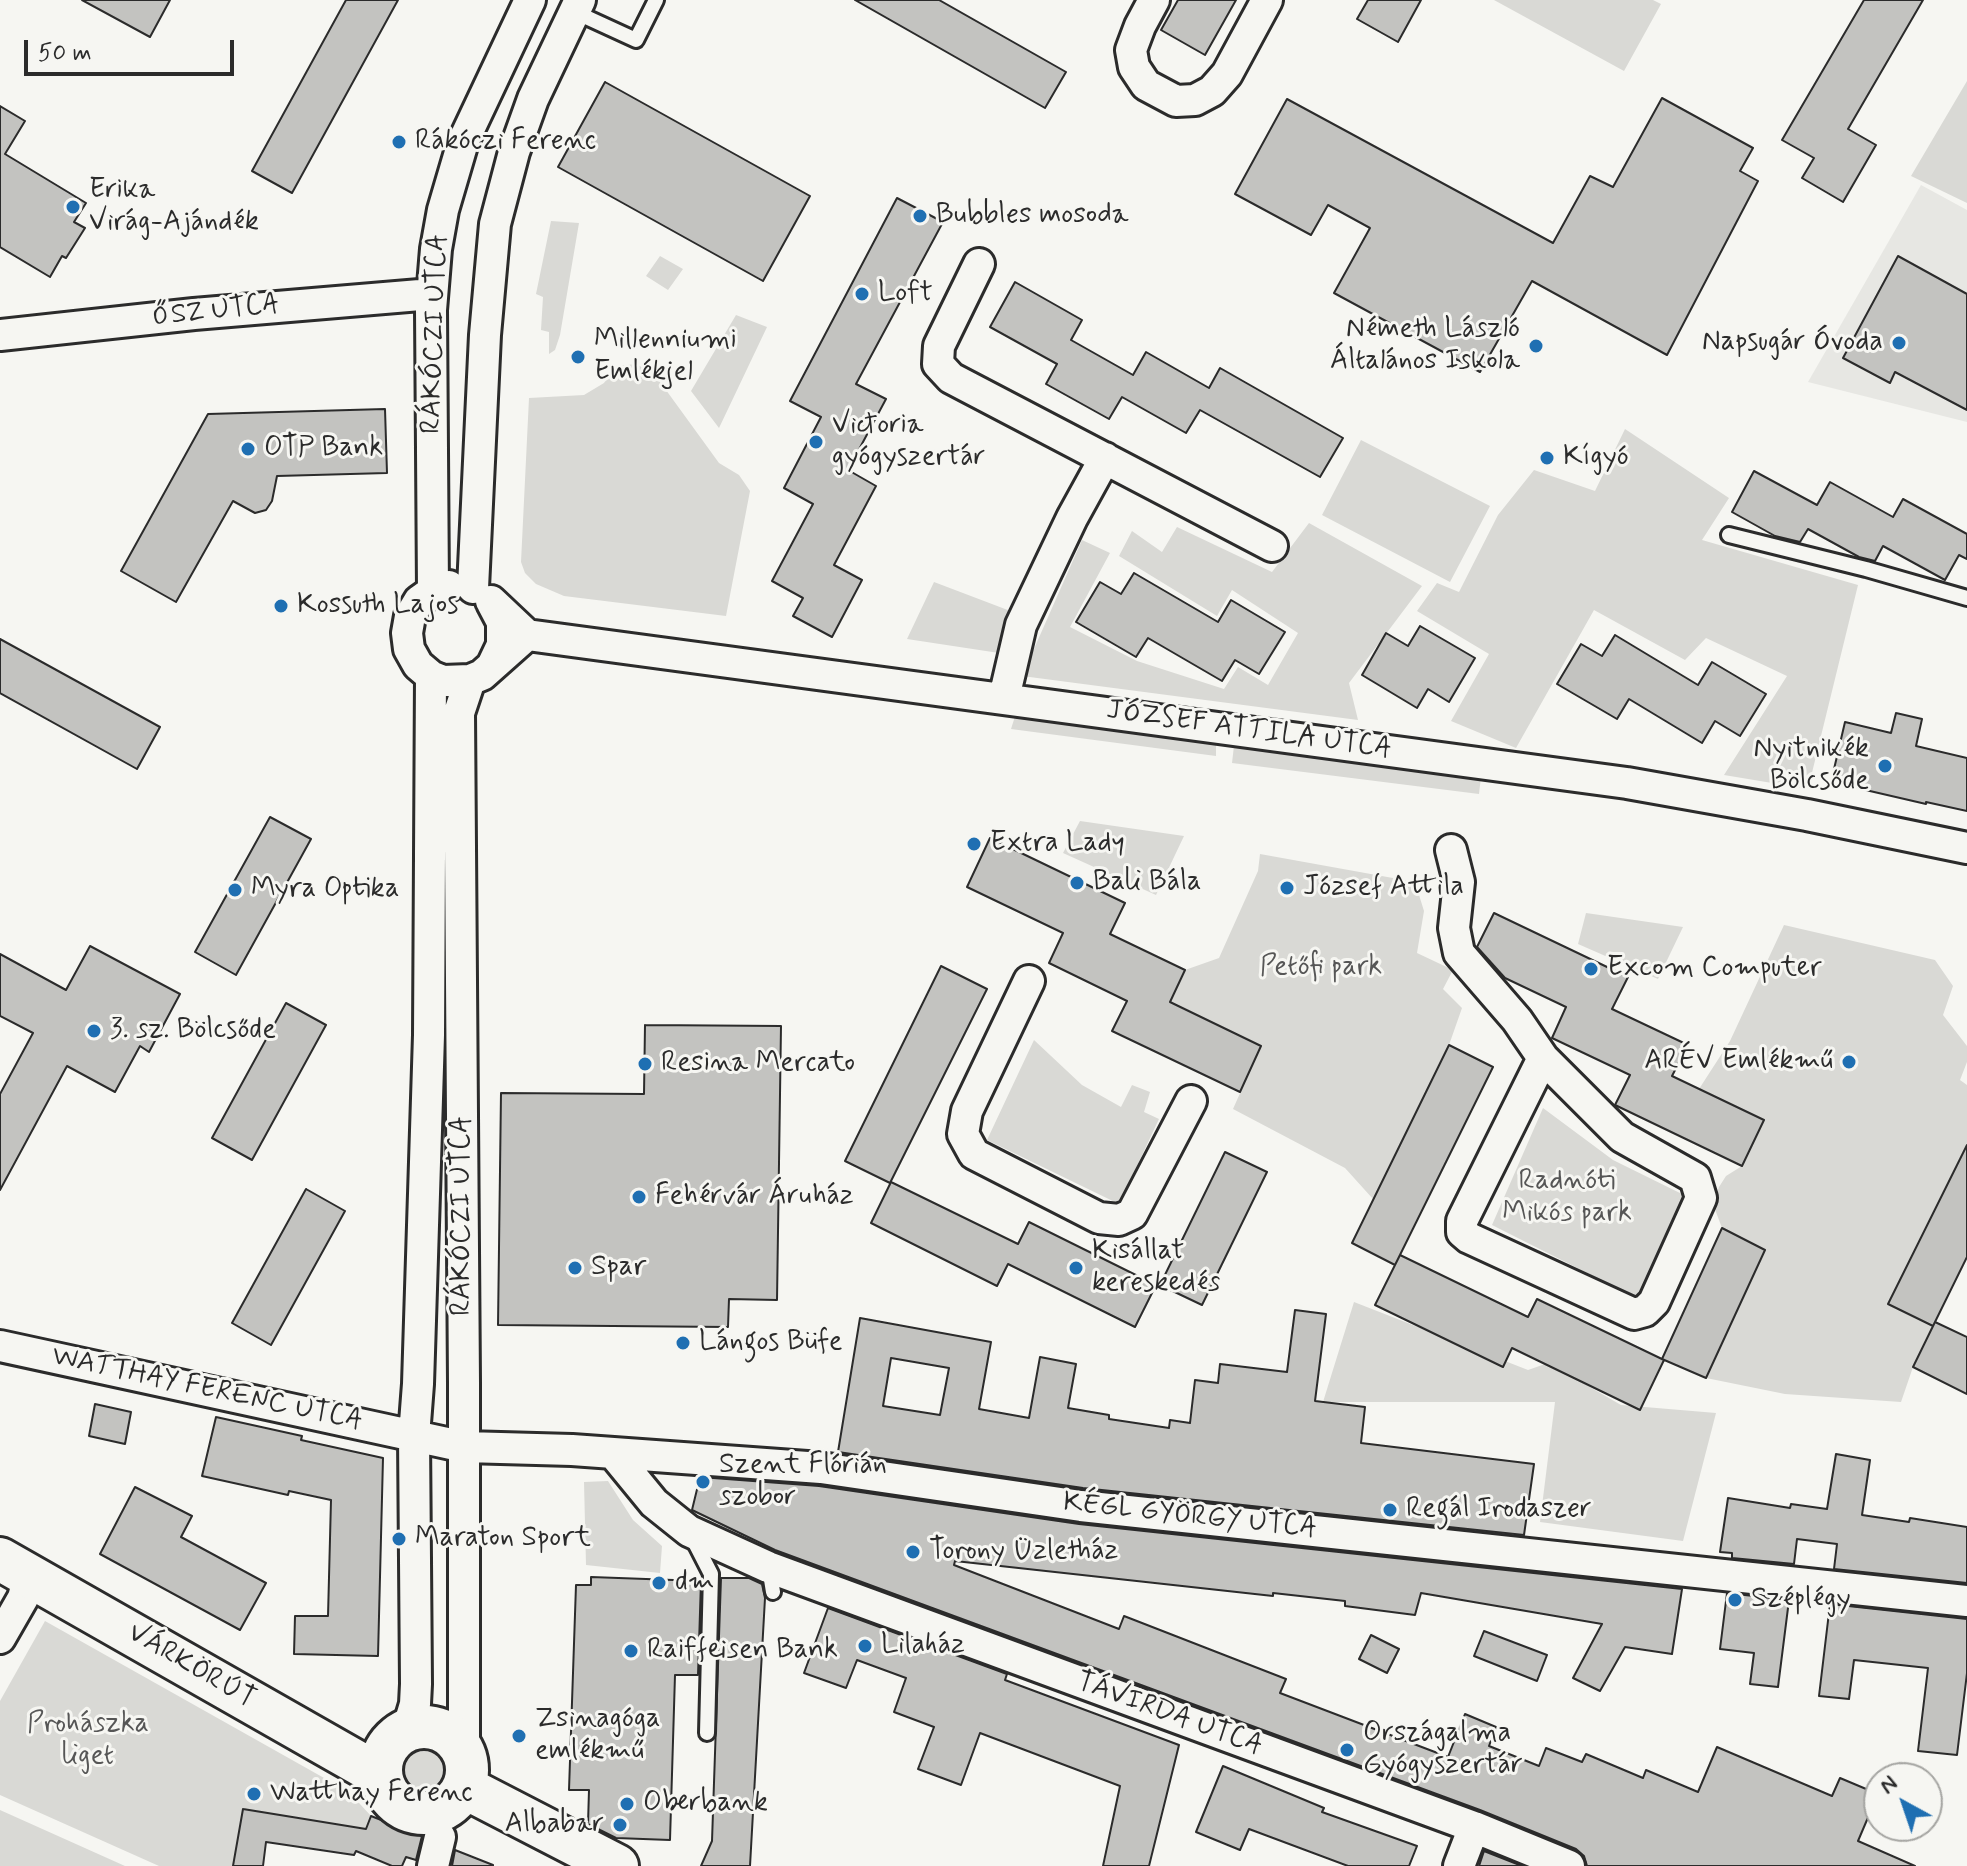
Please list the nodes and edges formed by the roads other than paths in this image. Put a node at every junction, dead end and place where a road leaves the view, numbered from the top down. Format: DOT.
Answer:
graph roads {
  1 [pos="530,0"];
  2 [pos="656,0"];
  3 [pos="1154,0"];
  4 [pos="1267,0"];
  5 [pos="578,6"];
  6 [pos="979,264"];
  7 [pos="432,294"];
  8 [pos="0,335"];
  9 [pos="1105,458"];
  10 [pos="1729,535"];
  11 [pos="1272,546"];
  12 [pos="433,591"];
  13 [pos="482,595"];
  14 [pos="1967,598"];
  15 [pos="527,635"];
  16 [pos="481,673"];
  17 [pos="431,676"];
  18 [pos="1004,698"];
  19 [pos="1967,848"];
  20 [pos="1451,850"];
  21 [pos="1029,981"];
  22 [pos="1543,1058"];
  23 [pos="1191,1101"];
  24 [pos="0,1346"];
  25 [pos="414,1436"];
  26 [pos="465,1447"];
  27 [pos="613,1453"];
  28 [pos="689,1531"];
  29 [pos="0,1543"];
  30 [pos="14,1567"];
  31 [pos="1967,1601"];
  32 [pos="0,1638"];
  33 [pos="707,1733"];
  34 [pos="392,1752"];
  35 [pos="450,1810"];
  36 [pos="1474,1827"];
  37 [pos="553,1866"];
  38 [pos="617,1866"];
  39 [pos="1459,1866"];
  40 [pos="1569,1866"];
  1 -- 7 [label="street, RÁKÓCZI UTCA"];
  2 -- 5 [label="lane"];
  3 -- 4 [label="street"];
  5 -- 13 [label="street, RÁKÓCZI UTCA"];
  6 -- 9 [label="street"];
  7 -- 8 [label="street, ŐSZ UTCA"];
  7 -- 12 [label="street, RÁKÓCZI UTCA"];
  9 -- 11 [label="street"];
  9 -- 18 [label="street"];
  10 -- 14 [label="lane"];
  12 -- 13 [label="street"];
  12 -- 17 [label="street"];
  13 -- 15 [label="street"];
  13 -- 16 [label="street, RÁKÓCZI UTCA"];
  15 -- 16 [label="street"];
  15 -- 18 [label="street, JÓZSEF ATTILA UTCA"];
  16 -- 17 [label="street"];
  16 -- 26 [label="street, RÁKÓCZI UTCA"];
  17 -- 25 [label="street, RÁKÓCZI UTCA"];
  18 -- 19 [label="street, JÓZSEF ATTILA UTCA"];
  20 -- 22 [label="street"];
  21 -- 23 [label="street"];
  22 -- 22 [label="street"];
  24 -- 25 [label="street, WATTHAY FERENC UTCA"];
  25 -- 26 [label="street, KÉGL GYÖRGY UTCA"];
  25 -- 34 [label="street, RÁKÓCZI UTCA"];
  26 -- 27 [label="street, KÉGL GYÖRGY UTCA"];
  26 -- 35 [label="street, RÁKÓCZI UTCA"];
  27 -- 28 [label="street, TÁVIRDA UTCA"];
  27 -- 31 [label="street, KÉGL GYÖRGY UTCA"];
  28 -- 33 [label="lane"];
  28 -- 36 [label="street, TÁVIRDA UTCA"];
  29 -- 34 [label="street, VÁRKÖRÚT"];
  30 -- 32 [label="street"];
  30 -- 34 [label="street, VÁRKÖRÚT"];
  34 -- 35 [label="street, VÁRKÖRÚT"];
  34 -- 35 [label="street, VÁRKÖRÚT"];
  35 -- 37 [label="street, VÁRKÖRÚT"];
  35 -- 38 [label="street, VÁRKÖRÚT"];
  36 -- 39 [label="street"];
  36 -- 40 [label="street, TÁVIRDA UTCA"];
}
